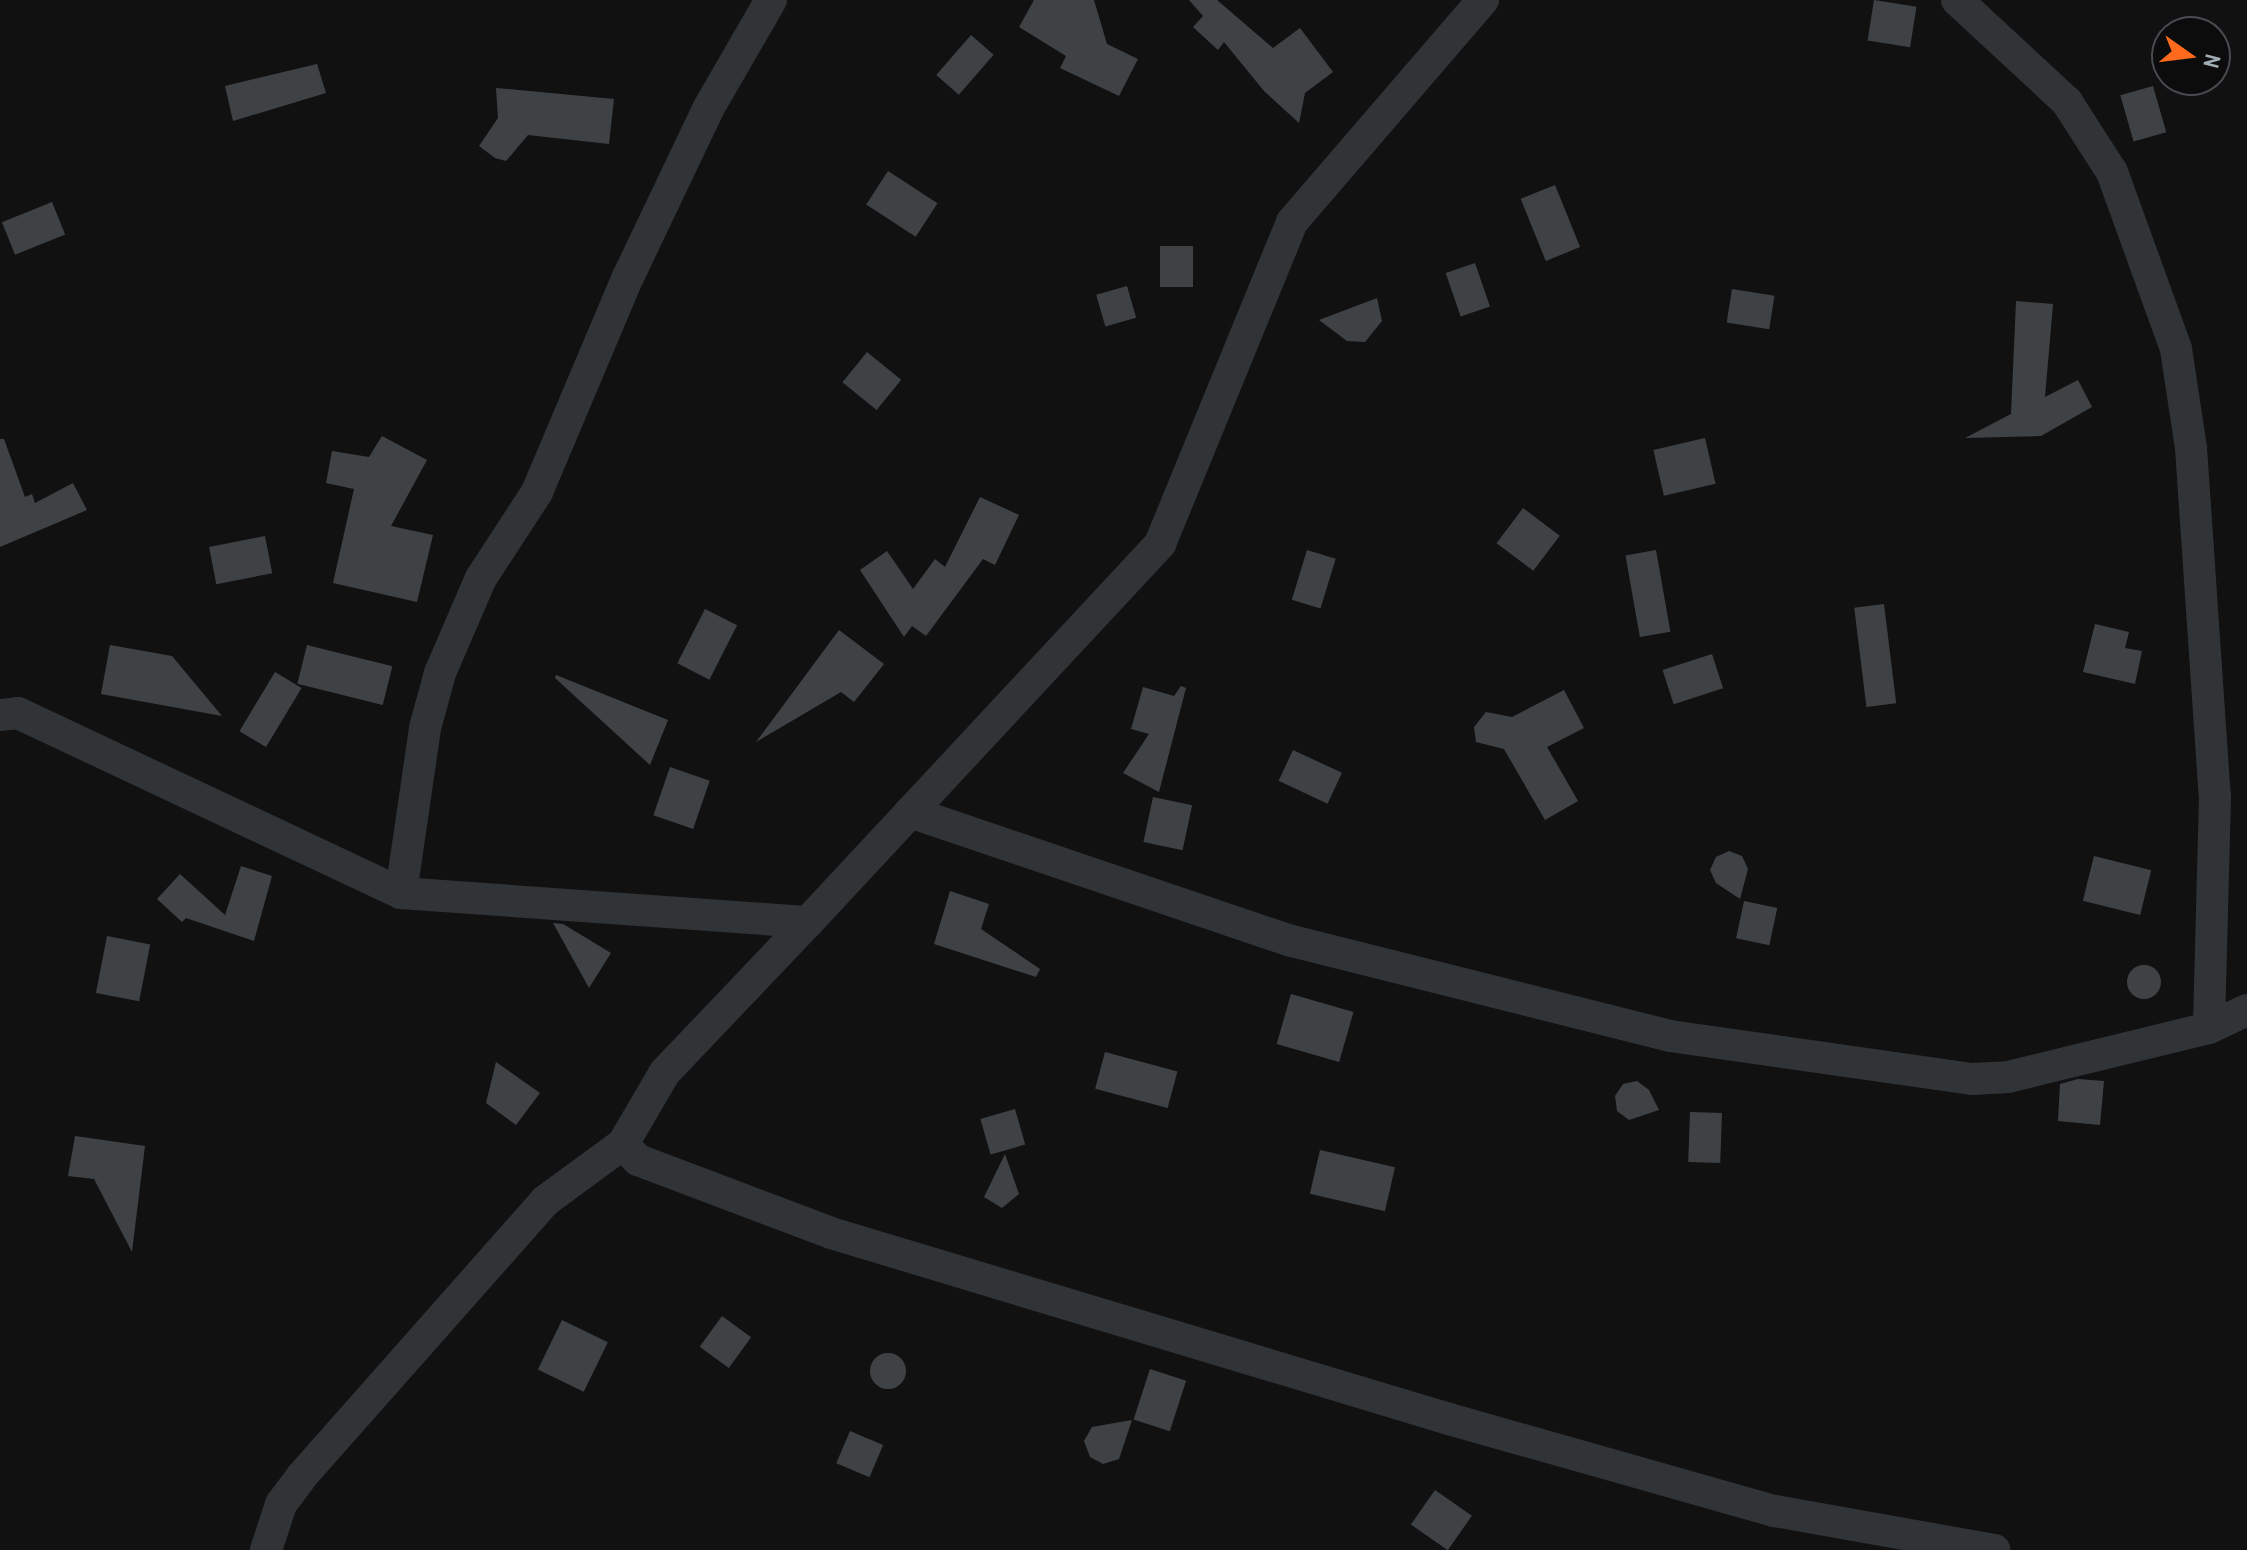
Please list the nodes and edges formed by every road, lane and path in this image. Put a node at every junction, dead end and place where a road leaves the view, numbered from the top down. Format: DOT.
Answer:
graph roads {
  1 [pos="771,0"];
  2 [pos="1483,0"];
  3 [pos="1957,0"];
  4 [pos="0,715"];
  5 [pos="910,812"];
  6 [pos="401,893"];
  7 [pos="808,922"];
  8 [pos="2247,1010"];
  9 [pos="2209,1028"];
  10 [pos="623,1144"];
  11 [pos="266,1550"];
  12 [pos="1995,1550"];
  1 -- 6 [label="street"];
  2 -- 5 [label="street"];
  3 -- 9 [label="street"];
  4 -- 6 [label="street"];
  5 -- 7 [label="street"];
  5 -- 9 [label="street"];
  6 -- 7 [label="street"];
  7 -- 10 [label="street"];
  8 -- 9 [label="street"];
  10 -- 11 [label="street"];
  10 -- 12 [label="street"];
}
